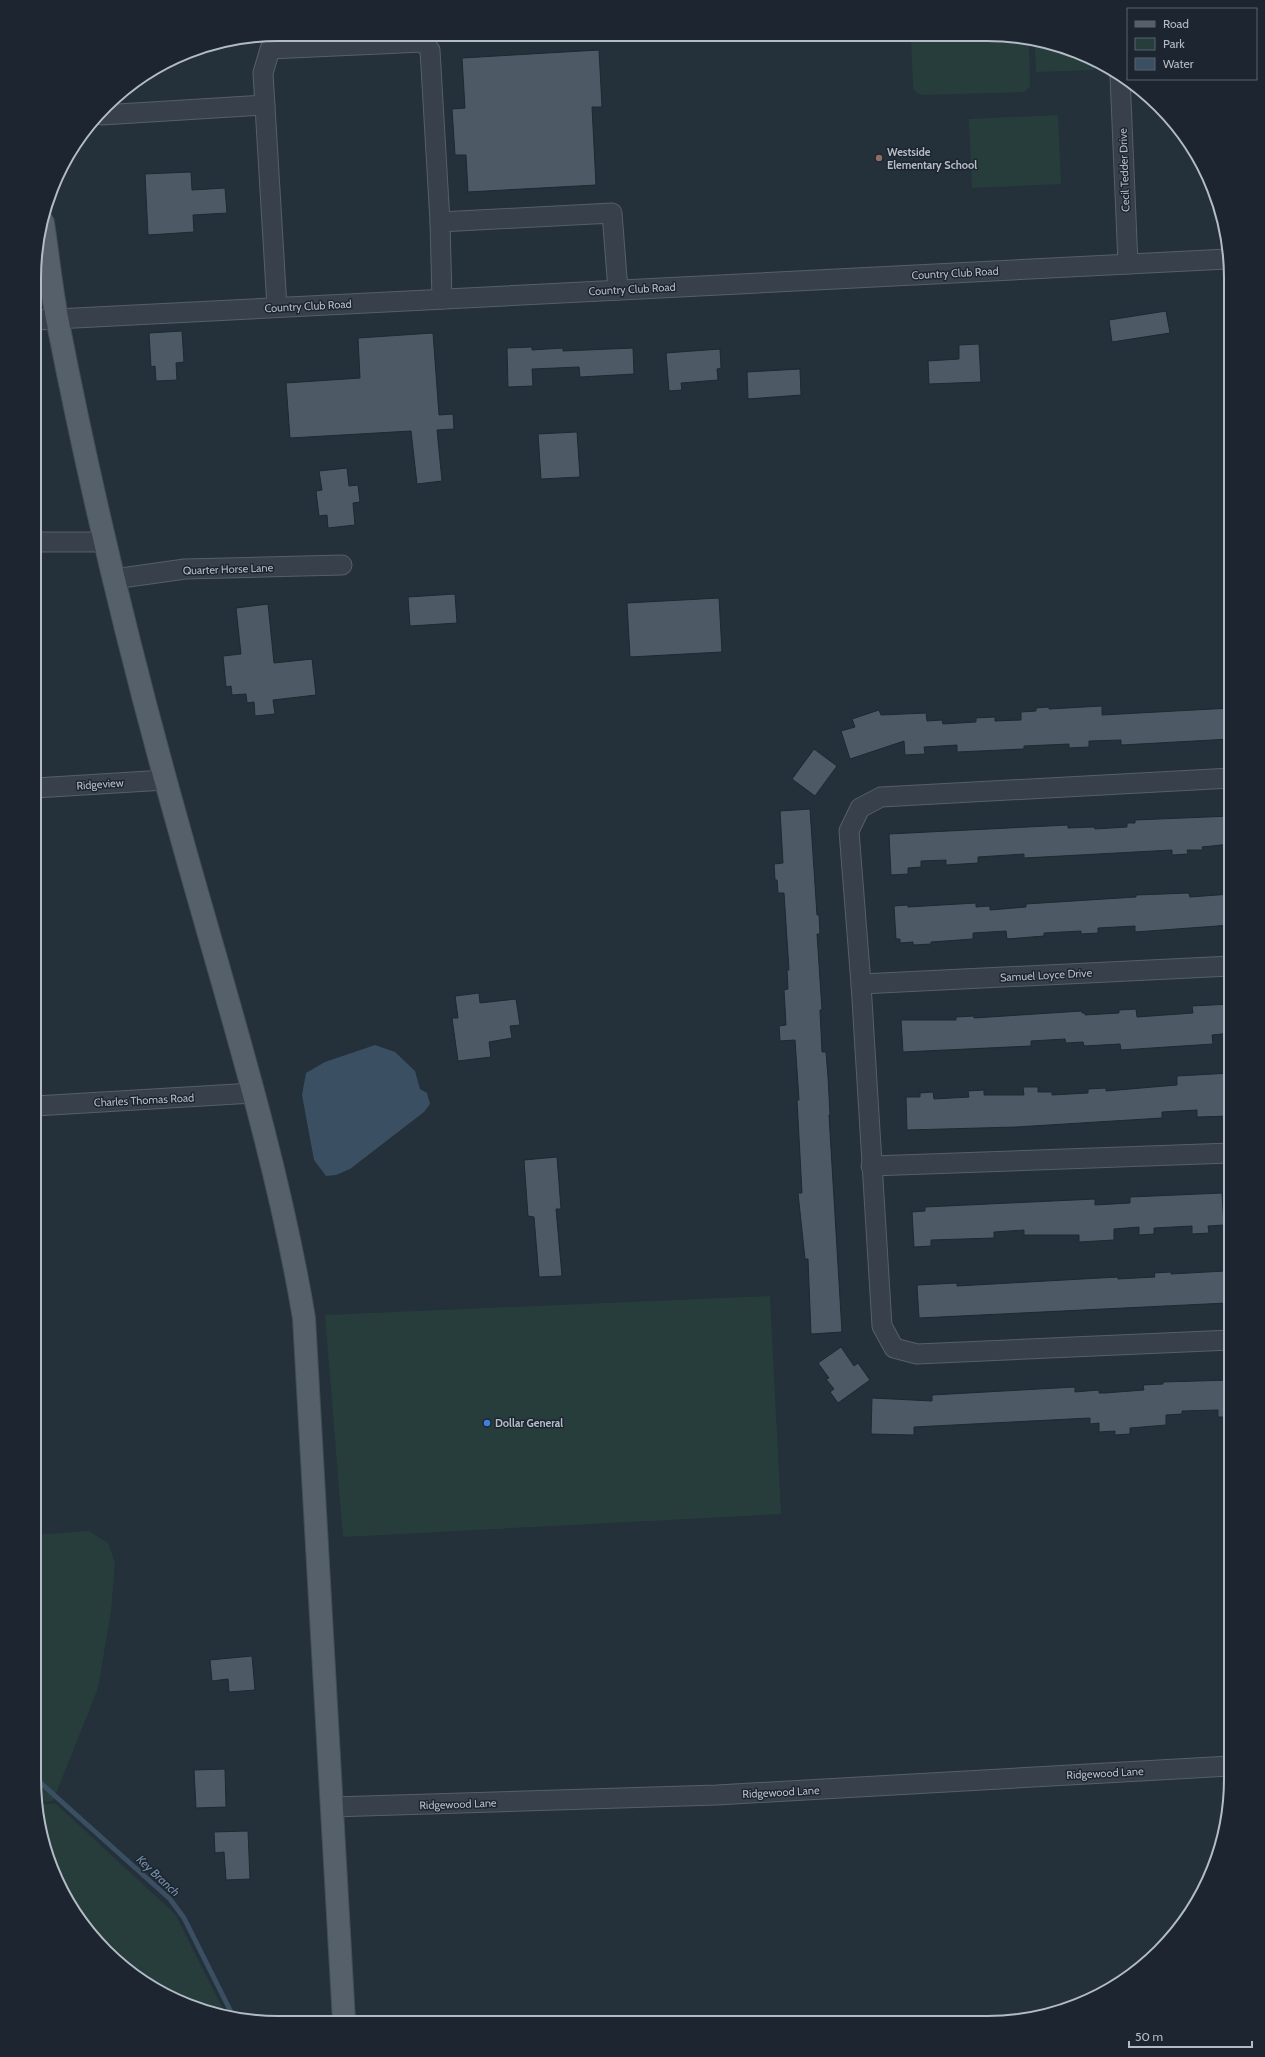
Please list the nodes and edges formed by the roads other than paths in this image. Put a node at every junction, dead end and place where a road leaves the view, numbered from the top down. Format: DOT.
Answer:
graph roads {
  1 [pos="1120,82"];
  2 [pos="265,105"];
  3 [pos="107,114"];
  4 [pos="440,222"];
  5 [pos="45,236"];
  6 [pos="1223,259"];
  7 [pos="1128,264"];
  8 [pos="618,290"];
  9 [pos="442,299"];
  10 [pos="277,307"];
  11 [pos="58,318"];
  12 [pos="41,320"];
  13 [pos="41,542"];
  14 [pos="105,542"];
  15 [pos="342,565"];
  16 [pos="114,579"];
  17 [pos="1224,778"];
  18 [pos="165,780"];
  19 [pos="41,788"];
  20 [pos="1224,966"];
  21 [pos="862,984"];
  22 [pos="253,1093"];
  23 [pos="41,1106"];
  24 [pos="1224,1153"];
  25 [pos="872,1166"];
  26 [pos="1224,1340"];
  27 [pos="1224,1766"];
  28 [pos="332,1807"];
  29 [pos="344,2016"];
  1 -- 7 [label="street, Cecil Tedder Drive"];
  2 -- 3 [label="street"];
  2 -- 4 [label="street"];
  2 -- 10 [label="street"];
  4 -- 8 [label="street"];
  4 -- 9 [label="street"];
  5 -- 11 [label="main road"];
  6 -- 7 [label="street, Country Club Road"];
  7 -- 8 [label="street, Country Club Road"];
  8 -- 9 [label="street, Country Club Road"];
  9 -- 10 [label="street, Country Club Road"];
  10 -- 11 [label="street, Country Club Road"];
  11 -- 12 [label="street, Country Club Road"];
  11 -- 14 [label="main road"];
  13 -- 14 [label="street"];
  14 -- 16 [label="main road"];
  15 -- 16 [label="street, Quarter Horse Lane"];
  16 -- 18 [label="main road"];
  17 -- 21 [label="street"];
  18 -- 19 [label="street, Ridgeview"];
  18 -- 22 [label="main road"];
  20 -- 21 [label="street, Samuel Loyce Drive"];
  21 -- 25 [label="street"];
  22 -- 23 [label="street, Charles Thomas Road"];
  22 -- 28 [label="main road"];
  24 -- 25 [label="street"];
  25 -- 26 [label="street"];
  27 -- 28 [label="street, Ridgewood Lane"];
  28 -- 29 [label="main road"];
}
